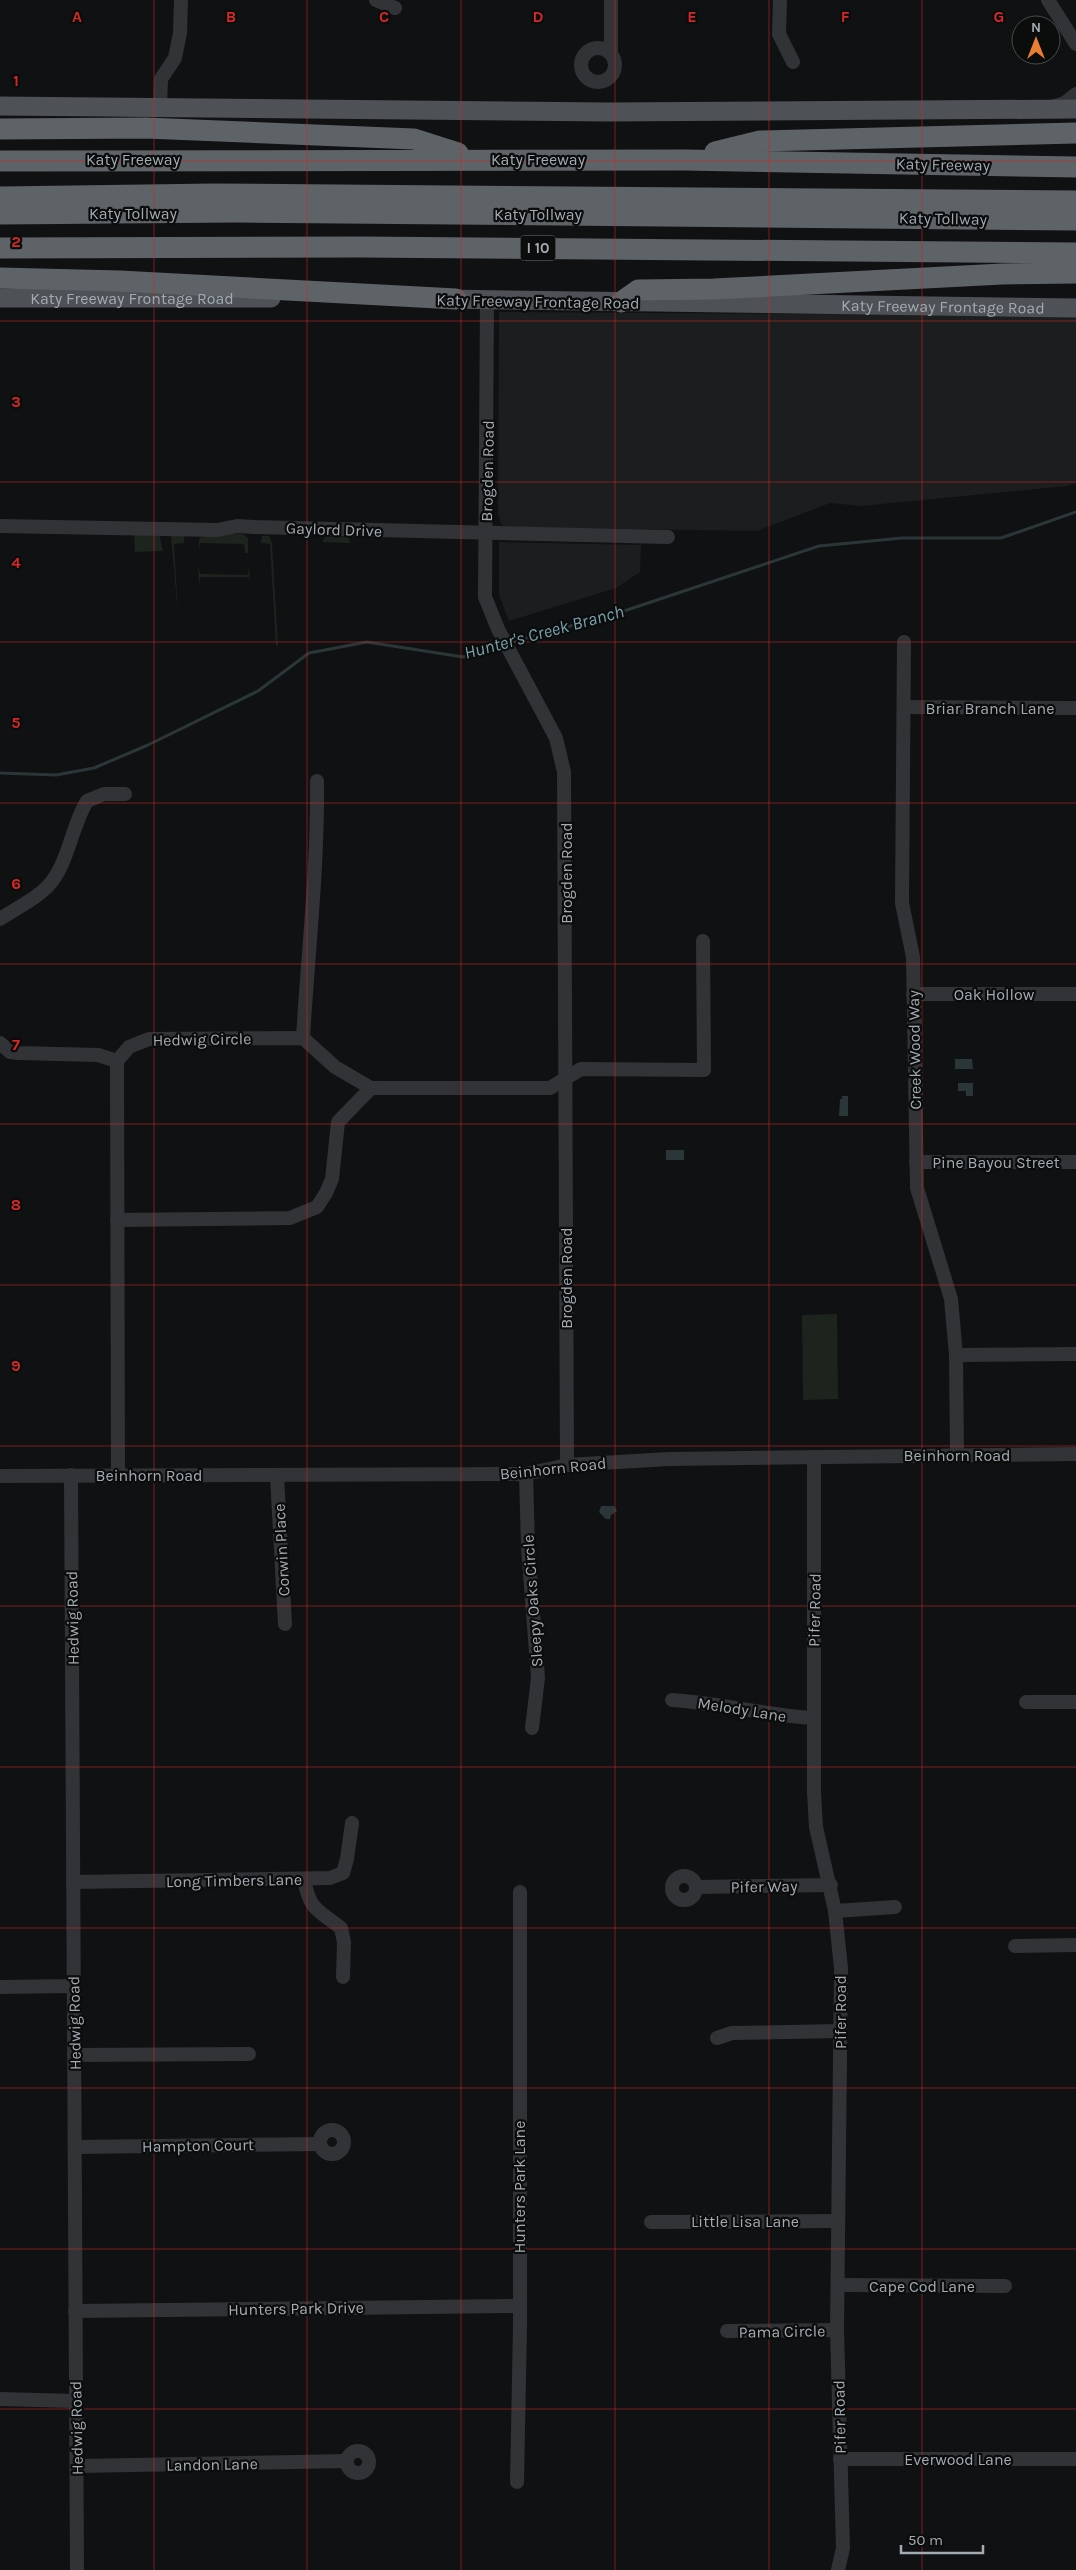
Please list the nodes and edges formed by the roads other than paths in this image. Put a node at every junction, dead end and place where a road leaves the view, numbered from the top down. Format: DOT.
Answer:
graph roads {
  1 [pos="180,0"];
  2 [pos="376,0"];
  3 [pos="611,0"];
  4 [pos="780,0"];
  5 [pos="1048,0"];
  6 [pos="395,8"];
  7 [pos="1076,44"];
  8 [pos="611,54"];
  9 [pos="793,62"];
  10 [pos="1076,94"];
  11 [pos="0,106"];
  12 [pos="160,108"];
  13 [pos="1050,108"];
  14 [pos="1076,109"];
  15 [pos="0,129"];
  16 [pos="1076,133"];
  17 [pos="477,159"];
  18 [pos="685,160"];
  19 [pos="0,161"];
  20 [pos="1076,167"];
  21 [pos="0,196"];
  22 [pos="1076,201"];
  23 [pos="0,214"];
  24 [pos="1076,220"];
  25 [pos="0,248"];
  26 [pos="1076,253"];
  27 [pos="1076,274"];
  28 [pos="0,278"];
  29 [pos="0,298"];
  30 [pos="456,299"];
  31 [pos="487,300"];
  32 [pos="621,302"];
  33 [pos="1076,308"];
  34 [pos="0,526"];
  35 [pos="486,533"];
  36 [pos="668,537"];
  37 [pos="904,642"];
  38 [pos="905,707"];
  39 [pos="1076,708"];
  40 [pos="317,781"];
  41 [pos="125,794"];
  42 [pos="0,919"];
  43 [pos="703,941"];
  44 [pos="913,994"];
  45 [pos="1075,994"];
  46 [pos="303,1038"];
  47 [pos="0,1043"];
  48 [pos="117,1061"];
  49 [pos="566,1080"];
  50 [pos="371,1088"];
  51 [pos="916,1162"];
  52 [pos="1076,1162"];
  53 [pos="117,1220"];
  54 [pos="1076,1354"];
  55 [pos="956,1355"];
  56 [pos="957,1454"];
  57 [pos="1076,1454"];
  58 [pos="814,1457"];
  59 [pos="567,1465"];
  60 [pos="526,1474"];
  61 [pos="71,1475"];
  62 [pos="118,1475"];
  63 [pos="0,1476"];
  64 [pos="277,1476"];
  65 [pos="285,1624"];
  66 [pos="672,1700"];
  67 [pos="1026,1702"];
  68 [pos="1076,1702"];
  69 [pos="812,1718"];
  70 [pos="532,1728"];
  71 [pos="352,1823"];
  72 [pos="304,1879"];
  73 [pos="73,1882"];
  74 [pos="831,1885"];
  75 [pos="696,1887"];
  76 [pos="520,1892"];
  77 [pos="895,1907"];
  78 [pos="835,1911"];
  79 [pos="1076,1945"];
  80 [pos="1015,1946"];
  81 [pos="343,1977"];
  82 [pos="73,1986"];
  83 [pos="0,1987"];
  84 [pos="840,2031"];
  85 [pos="717,2038"];
  86 [pos="249,2054"];
  87 [pos="74,2055"];
  88 [pos="320,2144"];
  89 [pos="75,2147"];
  90 [pos="838,2221"];
  91 [pos="651,2222"];
  92 [pos="840,2285"];
  93 [pos="1005,2286"];
  94 [pos="518,2306"];
  95 [pos="75,2311"];
  96 [pos="838,2330"];
  97 [pos="727,2332"];
  98 [pos="0,2398"];
  99 [pos="75,2400"];
  100 [pos="840,2458"];
  101 [pos="1076,2458"];
  102 [pos="347,2462"];
  103 [pos="77,2466"];
  104 [pos="518,2482"];
  105 [pos="77,2570"];
  106 [pos="838,2570"];
  1 -- 12 [label="street"];
  2 -- 6 [label="street"];
  3 -- 8 [label="street"];
  4 -- 9 [label="street"];
  5 -- 7 [label="street"];
  10 -- 13 [label="street"];
  11 -- 12 [label="main road"];
  12 -- 13 [label="main road"];
  13 -- 14 [label="main road"];
  15 -- 17 [label="highway"];
  16 -- 18 [label="highway"];
  17 -- 18 [label="highway, Katy Freeway"];
  17 -- 19 [label="highway, Katy Freeway"];
  18 -- 20 [label="highway, Katy Freeway"];
  21 -- 22 [label="highway, Katy Tollway"];
  23 -- 24 [label="highway, Katy Tollway"];
  25 -- 26 [label="highway, I 10"];
  27 -- 32 [label="highway"];
  28 -- 30 [label="highway"];
  29 -- 30 [label="main road, Katy Freeway Frontage Road"];
  30 -- 31 [label="main road, Katy Freeway Frontage Road"];
  31 -- 32 [label="main road, Katy Freeway Frontage Road"];
  31 -- 35 [label="street, Brogden Road"];
  32 -- 33 [label="main road, Katy Freeway Frontage Road"];
  34 -- 35 [label="street, Gaylord Drive"];
  35 -- 36 [label="street, Gaylord Drive"];
  35 -- 49 [label="street, Brogden Road"];
  37 -- 38 [label="street, Creek Wood Way"];
  38 -- 39 [label="street, Briar Branch Lane"];
  38 -- 44 [label="street, Creek Wood Way"];
  40 -- 46 [label="street"];
  41 -- 42 [label="street"];
  43 -- 49 [label="street"];
  44 -- 45 [label="street, Oak Hollow"];
  44 -- 51 [label="street, Creek Wood Way"];
  46 -- 48 [label="street, Hedwig Circle"];
  46 -- 50 [label="street"];
  47 -- 48 [label="street"];
  48 -- 53 [label="street"];
  49 -- 50 [label="street"];
  49 -- 59 [label="street, Brogden Road"];
  50 -- 53 [label="street"];
  51 -- 52 [label="street, Pine Bayou Street"];
  51 -- 55 [label="street, Creek Wood Way"];
  53 -- 62 [label="street"];
  54 -- 55 [label="street"];
  55 -- 56 [label="street, Creek Wood Way"];
  56 -- 57 [label="street, Beinhorn Road"];
  56 -- 58 [label="street, Beinhorn Road"];
  58 -- 59 [label="street, Beinhorn Road"];
  58 -- 69 [label="street, Pifer Road"];
  59 -- 60 [label="street, Beinhorn Road"];
  60 -- 64 [label="street, Beinhorn Road"];
  60 -- 70 [label="street, Sleepy Oaks Circle"];
  61 -- 62 [label="street, Beinhorn Road"];
  61 -- 63 [label="street, Beinhorn Road"];
  61 -- 73 [label="street, Hedwig Road"];
  62 -- 64 [label="street, Beinhorn Road"];
  64 -- 65 [label="street, Corwin Place"];
  66 -- 69 [label="street, Melody Lane"];
  67 -- 68 [label="street"];
  69 -- 74 [label="street, Pifer Road"];
  71 -- 72 [label="street, Long Timbers Lane"];
  72 -- 73 [label="street, Long Timbers Lane"];
  72 -- 81 [label="street"];
  73 -- 82 [label="street, Hedwig Road"];
  74 -- 75 [label="street, Pifer Way"];
  74 -- 78 [label="street, Pifer Road"];
  76 -- 94 [label="street, Hunters Park Lane"];
  77 -- 78 [label="street"];
  78 -- 84 [label="street, Pifer Road"];
  79 -- 80 [label="street"];
  82 -- 83 [label="street"];
  82 -- 87 [label="street, Hedwig Road"];
  84 -- 85 [label="street"];
  84 -- 90 [label="street, Pifer Road"];
  86 -- 87 [label="street"];
  87 -- 89 [label="street, Hedwig Road"];
  88 -- 89 [label="street, Hampton Court"];
  89 -- 95 [label="street, Hedwig Road"];
  90 -- 91 [label="street, Little Lisa Lane"];
  90 -- 92 [label="street, Pifer Road"];
  92 -- 93 [label="street, Cape Cod Lane"];
  92 -- 96 [label="street, Pifer Road"];
  94 -- 95 [label="street, Hunters Park Drive"];
  94 -- 104 [label="street, Hunters Park Lane"];
  95 -- 99 [label="street, Hedwig Road"];
  96 -- 97 [label="street, Pama Circle"];
  96 -- 100 [label="street, Pifer Road"];
  98 -- 99 [label="street"];
  99 -- 103 [label="street, Hedwig Road"];
  100 -- 101 [label="street, Everwood Lane"];
  100 -- 106 [label="street, Pifer Road"];
  102 -- 103 [label="street, Landon Lane"];
  103 -- 105 [label="street, Hedwig Road"];
}
